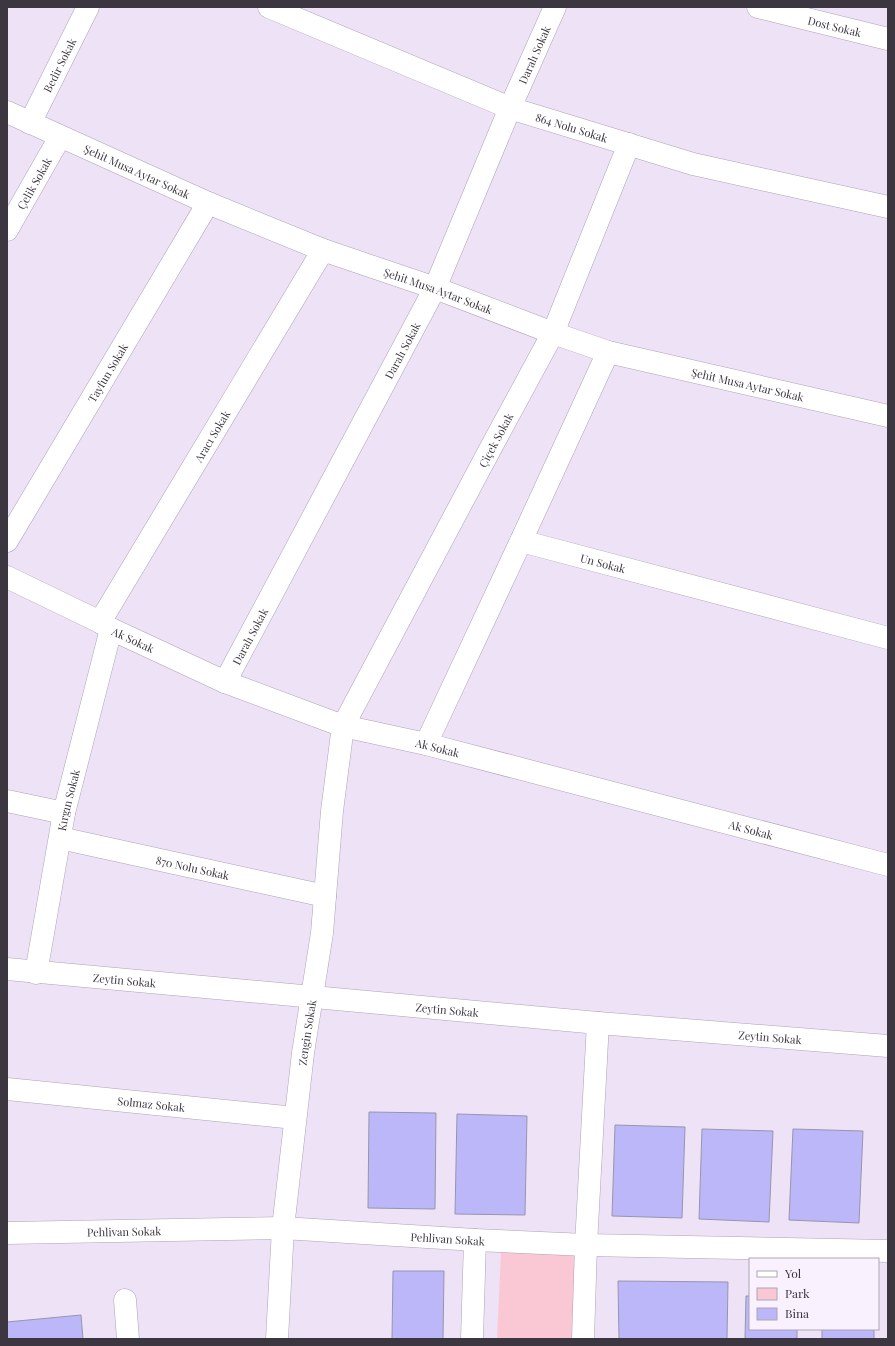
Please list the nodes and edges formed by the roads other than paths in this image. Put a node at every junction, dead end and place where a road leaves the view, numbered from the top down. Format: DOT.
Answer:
graph roads {
  1 [pos="88,7"];
  2 [pos="269,7"];
  3 [pos="555,7"];
  4 [pos="758,7"];
  5 [pos="812,14"];
  6 [pos="888,39"];
  7 [pos="510,108"];
  8 [pos="7,112"];
  9 [pos="30,123"];
  10 [pos="60,136"];
  11 [pos="629,144"];
  12 [pos="208,203"];
  13 [pos="888,207"];
  14 [pos="7,230"];
  15 [pos="323,250"];
  16 [pos="435,288"];
  17 [pos="554,333"];
  18 [pos="608,352"];
  19 [pos="888,416"];
  20 [pos="7,541"];
  21 [pos="521,541"];
  22 [pos="7,577"];
  23 [pos="105,626"];
  24 [pos="888,638"];
  25 [pos="225,682"];
  26 [pos="344,726"];
  27 [pos="426,744"];
  28 [pos="7,801"];
  29 [pos="64,813"];
  30 [pos="60,838"];
  31 [pos="888,865"];
  32 [pos="325,896"];
  33 [pos="7,969"];
  34 [pos="36,973"];
  35 [pos="312,997"];
  36 [pos="598,1023"];
  37 [pos="888,1046"];
  38 [pos="7,1089"];
  39 [pos="295,1118"];
  40 [pos="283,1228"];
  41 [pos="7,1233"];
  42 [pos="476,1240"];
  43 [pos="586,1245"];
  44 [pos="888,1251"];
  45 [pos="125,1300"];
  46 [pos="128,1339"];
  47 [pos="277,1339"];
  48 [pos="472,1339"];
  49 [pos="583,1339"];
  1 -- 9 [label="street, Bedir Sokak"];
  2 -- 7 [label="street, 864 Nolu Sokak"];
  3 -- 7 [label="street, Daralı Sokak"];
  4 -- 5 [label="street, Dost Sokak"];
  5 -- 6 [label="street, Dost Sokak"];
  7 -- 11 [label="street, 864 Nolu Sokak"];
  7 -- 16 [label="street, Daralı Sokak"];
  8 -- 9 [label="street, Şehit Musa Aytar Sokak"];
  9 -- 10 [label="street, Şehit Musa Aytar Sokak"];
  10 -- 12 [label="street, Şehit Musa Aytar Sokak"];
  10 -- 14 [label="street, Çelik Sokak"];
  11 -- 13 [label="street, 864 Nolu Sokak"];
  11 -- 17 [label="street, Çiçek Sokak"];
  12 -- 15 [label="street, Şehit Musa Aytar Sokak"];
  12 -- 20 [label="street, Tayfun Sokak"];
  15 -- 16 [label="street, Şehit Musa Aytar Sokak"];
  15 -- 23 [label="street, Aracı Sokak"];
  16 -- 17 [label="street, Şehit Musa Aytar Sokak"];
  16 -- 25 [label="street, Daralı Sokak"];
  17 -- 18 [label="street, Şehit Musa Aytar Sokak"];
  17 -- 26 [label="street, Çiçek Sokak"];
  18 -- 19 [label="street, Şehit Musa Aytar Sokak"];
  18 -- 21 [label="street"];
  21 -- 24 [label="street, Un Sokak"];
  21 -- 27 [label="street"];
  22 -- 23 [label="street, Ak Sokak"];
  23 -- 25 [label="street, Ak Sokak"];
  23 -- 29 [label="street, Kırgın Sokak"];
  25 -- 26 [label="street, Ak Sokak"];
  26 -- 27 [label="street, Ak Sokak"];
  26 -- 32 [label="street, Zengin Sokak"];
  27 -- 31 [label="street, Ak Sokak"];
  28 -- 29 [label="street"];
  29 -- 30 [label="street, Kırgın Sokak"];
  30 -- 32 [label="street, 870 Nolu Sokak"];
  30 -- 34 [label="street, Kırgın Sokak"];
  32 -- 35 [label="street, Zengin Sokak"];
  33 -- 34 [label="street, Zeytin Sokak"];
  34 -- 35 [label="street, Zeytin Sokak"];
  35 -- 36 [label="street, Zeytin Sokak"];
  35 -- 39 [label="street, Zengin Sokak"];
  36 -- 37 [label="street, Zeytin Sokak"];
  36 -- 43 [label="street"];
  38 -- 39 [label="street, Solmaz Sokak"];
  39 -- 40 [label="street, Zengin Sokak"];
  40 -- 41 [label="street, Pehlivan Sokak"];
  40 -- 42 [label="street, Pehlivan Sokak"];
  40 -- 47 [label="street, Zengin Sokak"];
  42 -- 43 [label="street, Pehlivan Sokak"];
  42 -- 48 [label="street"];
  43 -- 44 [label="street, Pehlivan Sokak"];
  43 -- 49 [label="street"];
  45 -- 46 [label="street"];
}
